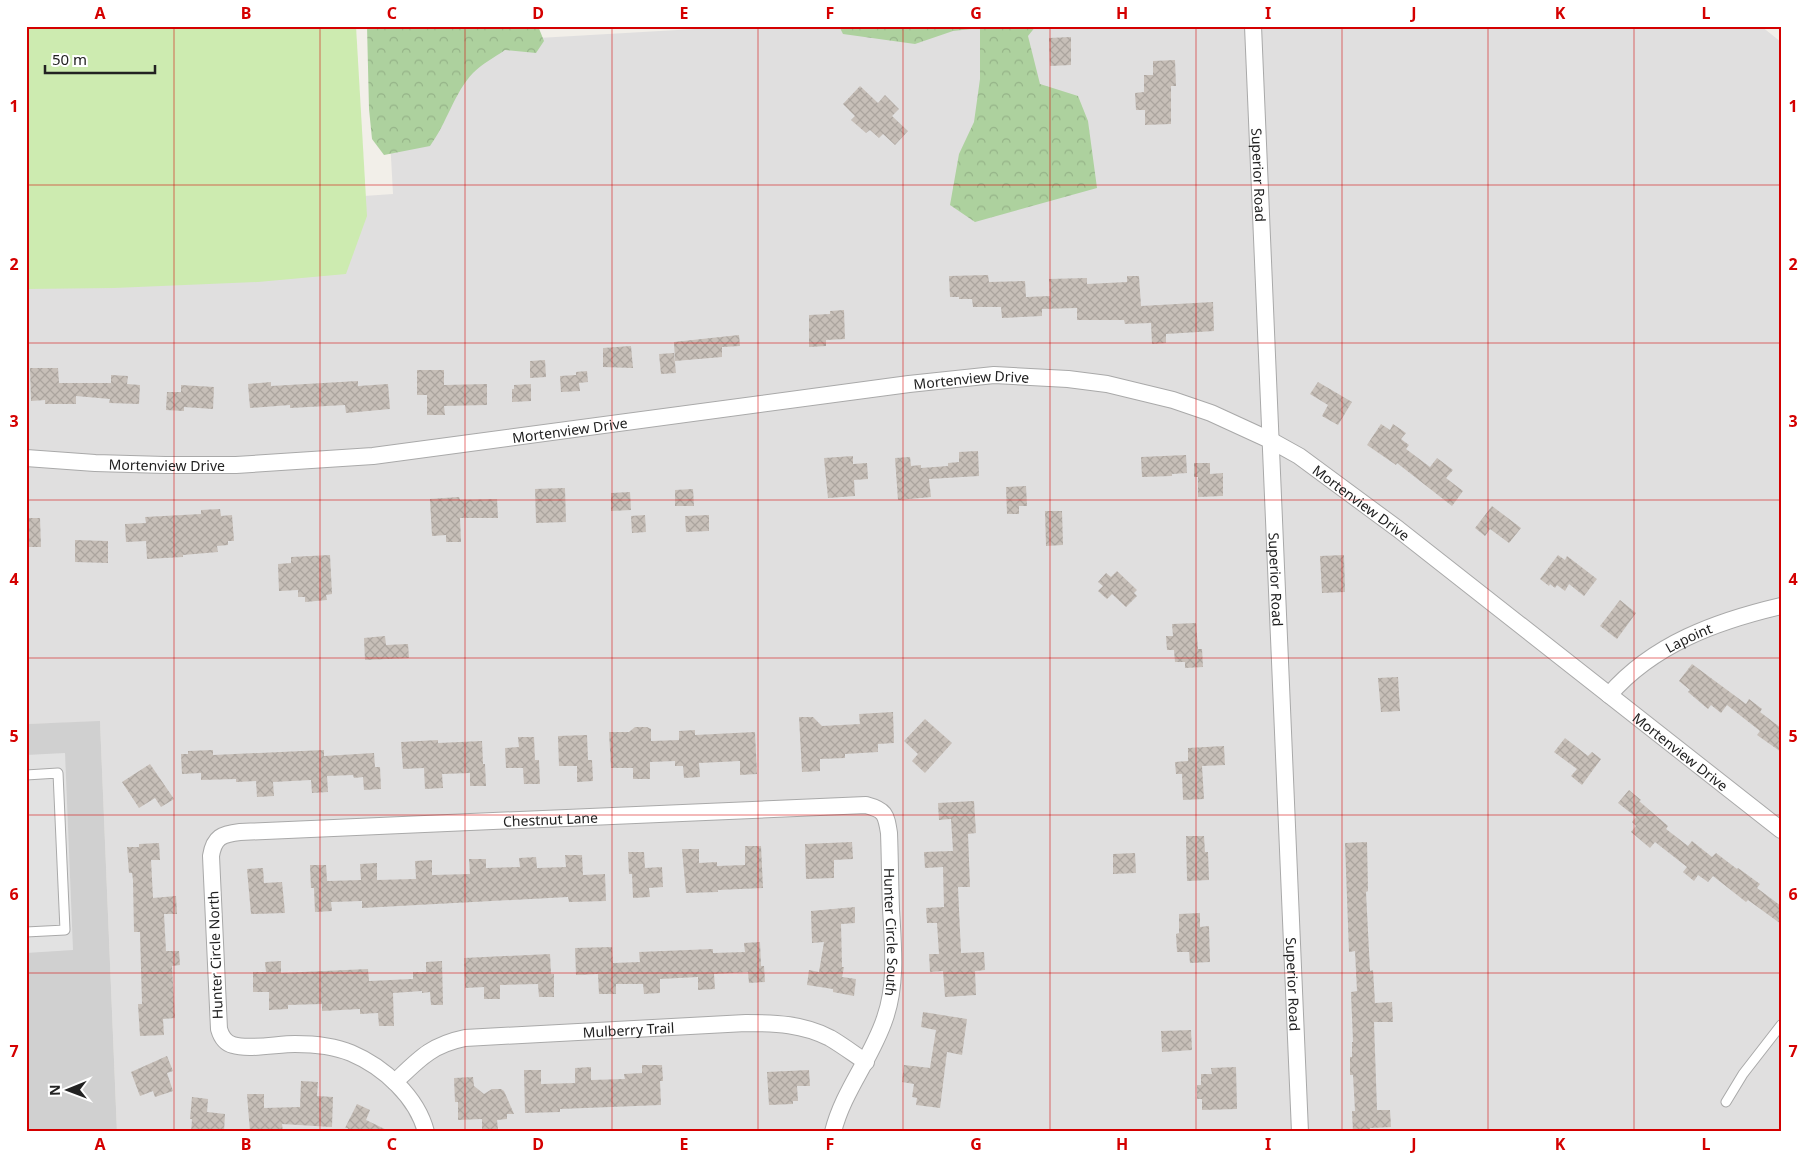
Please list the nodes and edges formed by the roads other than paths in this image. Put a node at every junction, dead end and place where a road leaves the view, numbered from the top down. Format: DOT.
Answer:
graph roads {
  1 [pos="1253,26"];
  2 [pos="1272,442"];
  3 [pos="26,458"];
  4 [pos="1781,606"];
  5 [pos="1609,695"];
  6 [pos="26,775"];
  7 [pos="883,812"];
  8 [pos="1781,830"];
  9 [pos="218,838"];
  10 [pos="26,932"];
  11 [pos="1781,1025"];
  12 [pos="866,1062"];
  13 [pos="395,1082"];
  14 [pos="1726,1102"];
  15 [pos="426,1132"];
  16 [pos="833,1132"];
  17 [pos="1300,1132"];
  1 -- 2 [label="street, Superior Road"];
  2 -- 3 [label="street, Mortenview Drive"];
  2 -- 5 [label="street, Mortenview Drive"];
  2 -- 17 [label="street, Superior Road"];
  4 -- 5 [label="street, Lapoint"];
  5 -- 8 [label="street, Mortenview Drive"];
  6 -- 10 [label="lane"];
  7 -- 9 [label="street, Chestnut Lane"];
  7 -- 12 [label="street, Hunter Circle South"];
  9 -- 13 [label="street, Hunter Circle North"];
  11 -- 14 [label="lane"];
  12 -- 13 [label="street, Mulberry Trail"];
  12 -- 16 [label="street, Hunter Circle South"];
  13 -- 15 [label="street, Hunter Circle North"];
}
